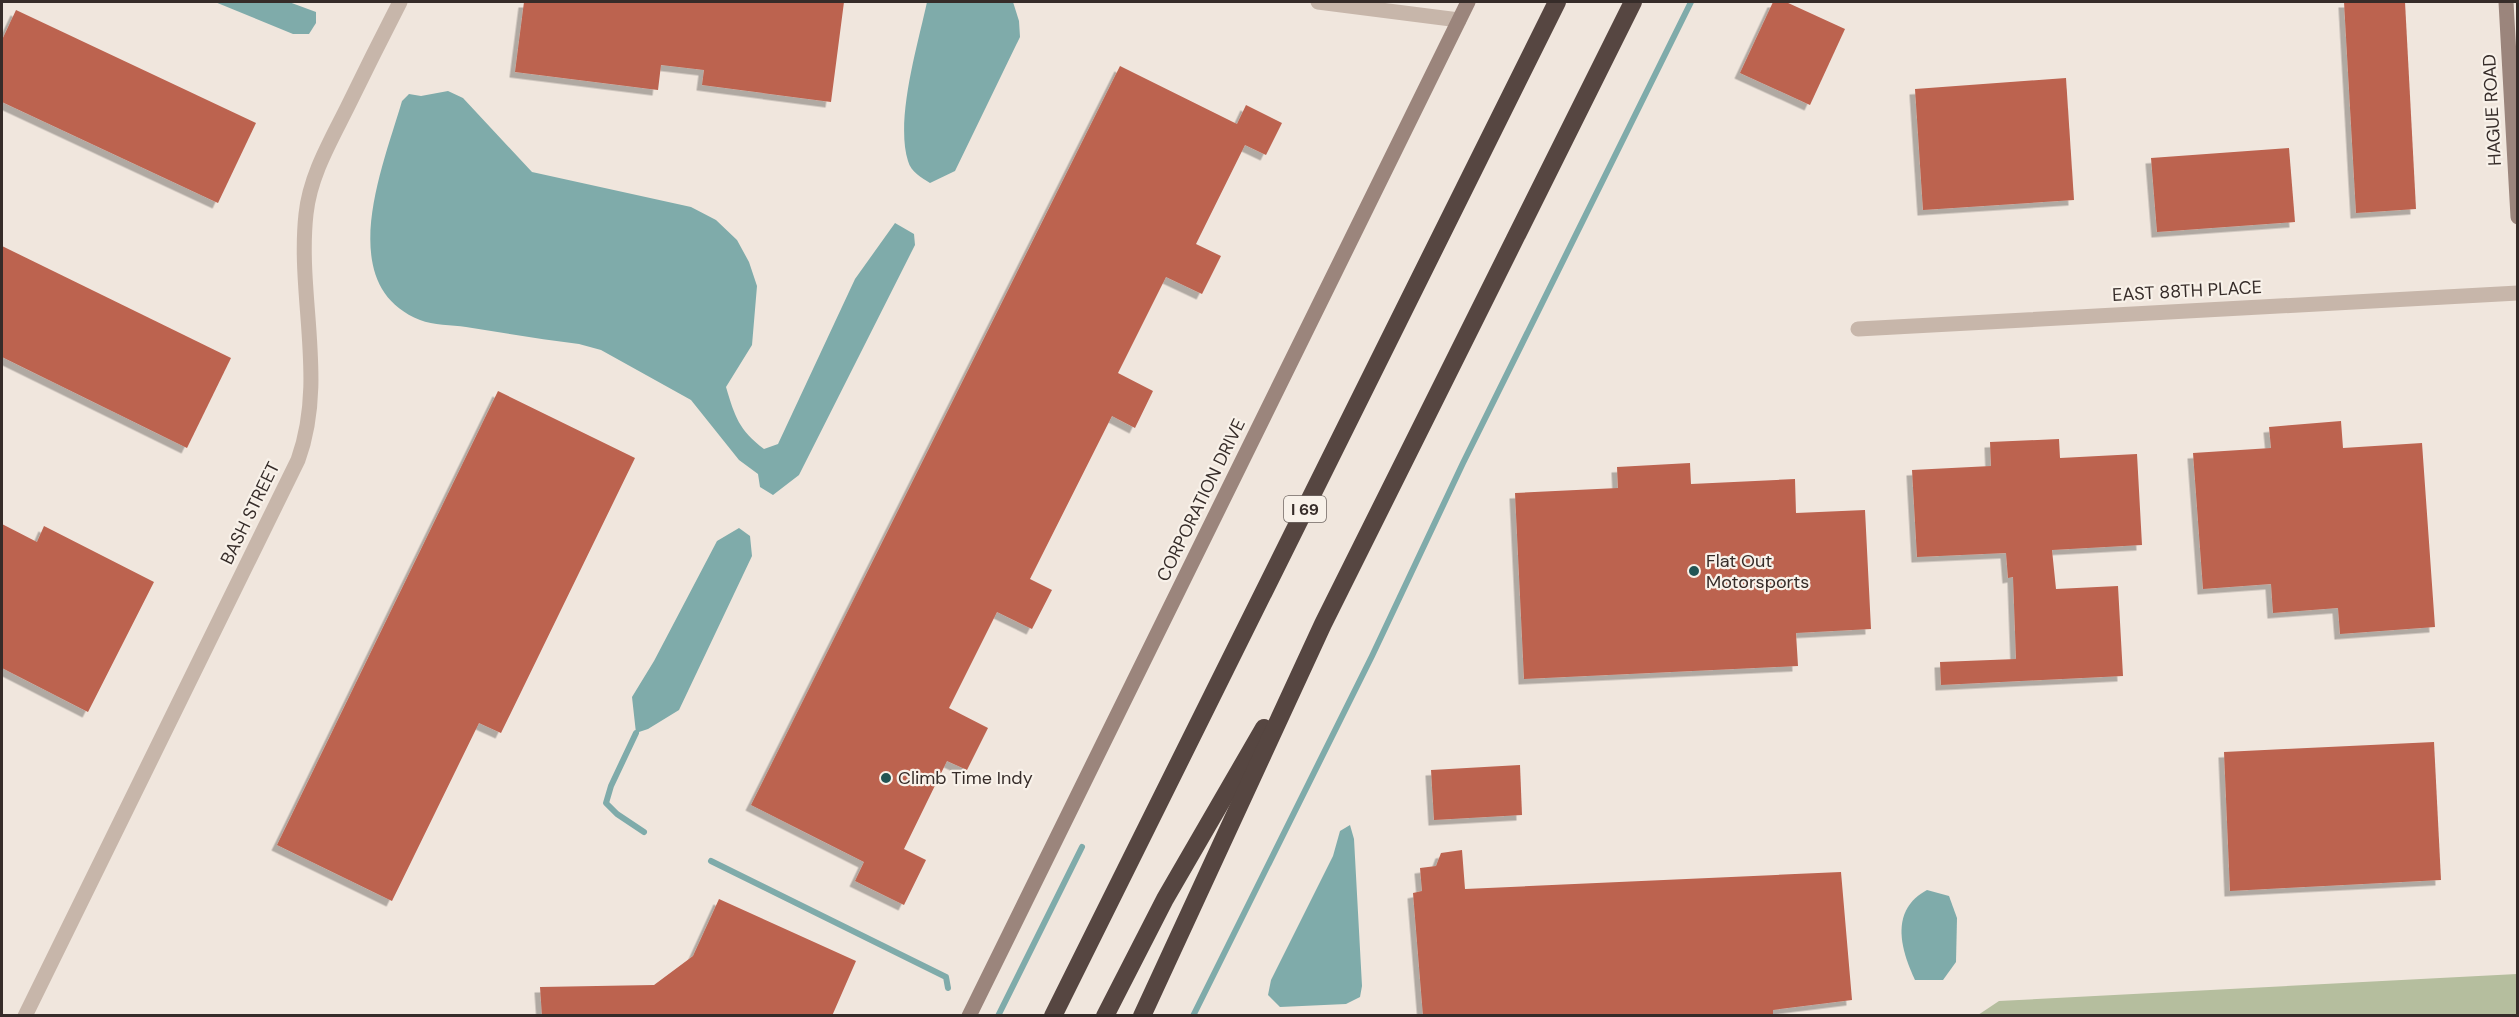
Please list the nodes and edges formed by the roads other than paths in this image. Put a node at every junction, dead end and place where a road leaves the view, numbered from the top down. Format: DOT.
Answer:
graph roads {
  1 [pos="400,2"];
  2 [pos="1318,2"];
  3 [pos="1468,2"];
  4 [pos="1557,2"];
  5 [pos="1633,2"];
  6 [pos="2506,2"];
  7 [pos="1459,20"];
  8 [pos="2513,54"];
  9 [pos="2517,217"];
  10 [pos="2517,293"];
  11 [pos="1858,329"];
  12 [pos="1323,624"];
  13 [pos="25,1016"];
  14 [pos="969,1016"];
  15 [pos="1053,1016"];
  16 [pos="1105,1016"];
  17 [pos="1142,1016"];
  1 -- 13 [label="street, BASH STREET"];
  2 -- 7 [label="street"];
  3 -- 7 [label="street, CORPORATION DRIVE"];
  4 -- 15 [label="highway, I 69"];
  5 -- 12 [label="highway"];
  6 -- 8 [label="street, HAGUE ROAD"];
  7 -- 14 [label="street, CORPORATION DRIVE"];
  8 -- 9 [label="street, HAGUE ROAD"];
  10 -- 11 [label="street, EAST 88TH PLACE"];
  12 -- 16 [label="highway"];
  12 -- 17 [label="highway"];
}
